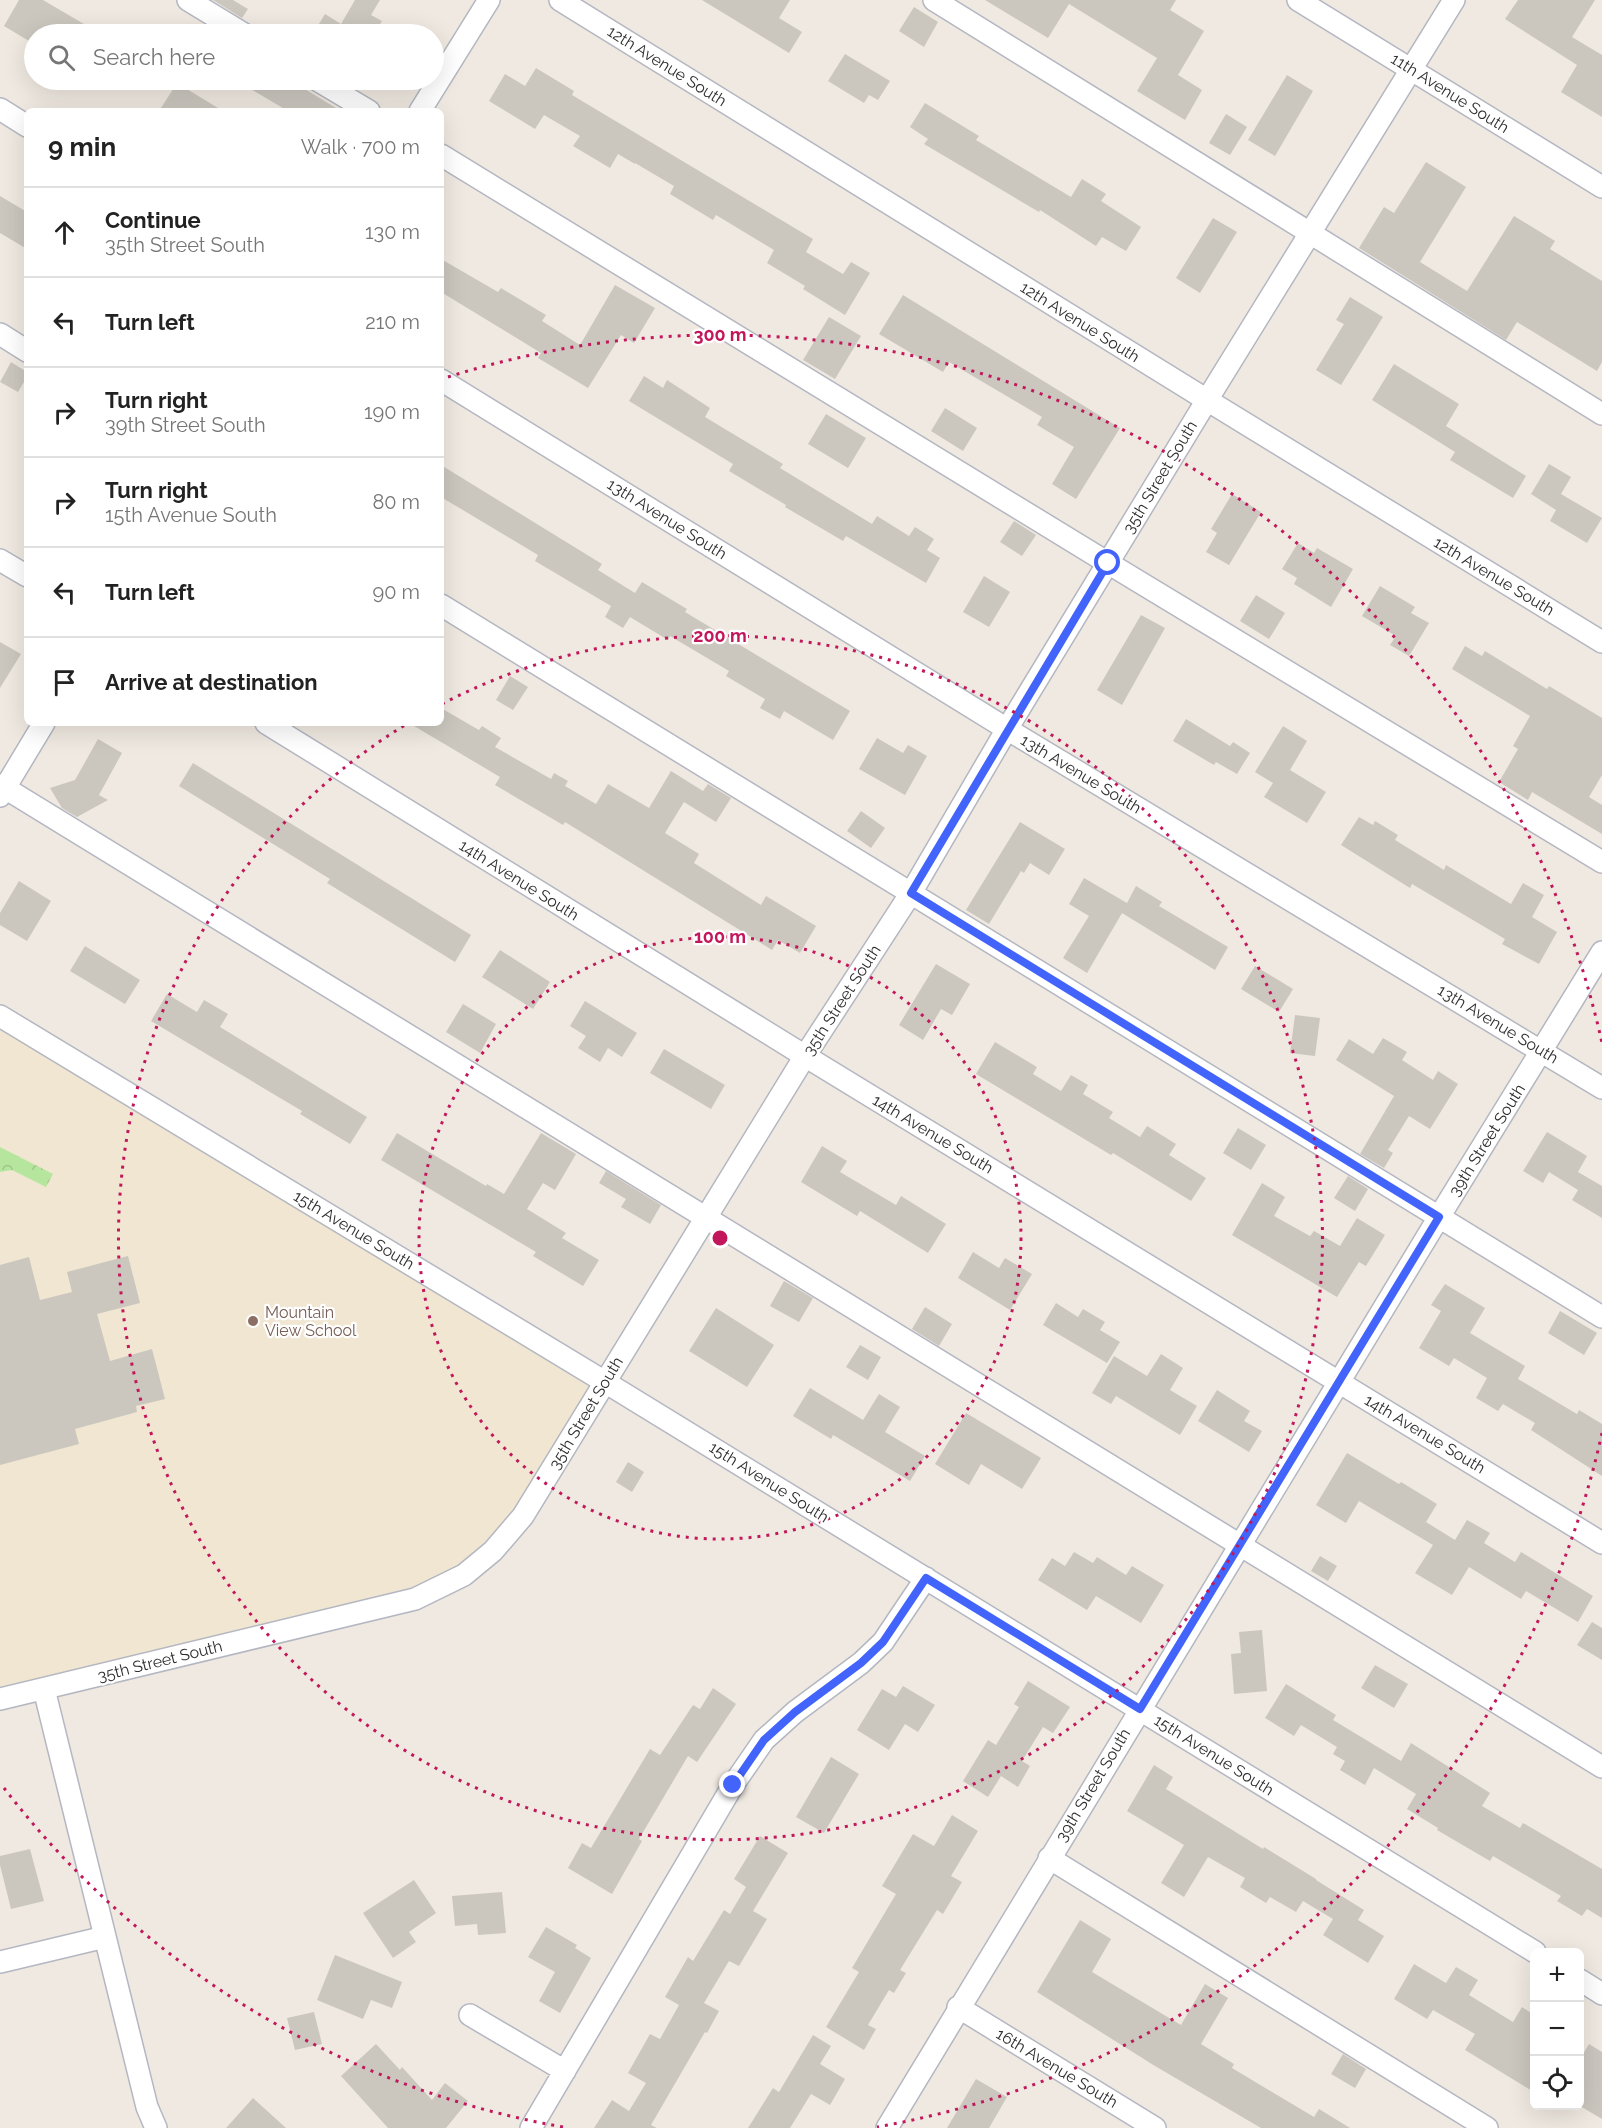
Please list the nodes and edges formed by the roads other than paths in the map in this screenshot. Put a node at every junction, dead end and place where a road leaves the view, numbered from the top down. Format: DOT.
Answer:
graph roads {
  1 [pos="188,0"];
  2 [pos="489,0"];
  3 [pos="560,0"];
  4 [pos="934,0"];
  5 [pos="1298,0"];
  6 [pos="1454,0"];
  7 [pos="228,24"];
  8 [pos="1412,69"];
  9 [pos="444,72"];
  10 [pos="334,90"];
  11 [pos="433,90"];
  12 [pos="364,108"];
  13 [pos="422,108"];
  14 [pos="0,109"];
  15 [pos="24,124"];
  16 [pos="444,157"];
  17 [pos="1602,187"];
  18 [pos="1311,233"];
  19 [pos="0,334"];
  20 [pos="24,349"];
  21 [pos="444,382"];
  22 [pos="1206,400"];
  23 [pos="1602,414"];
  24 [pos="0,560"];
  25 [pos="1108,563"];
  26 [pos="24,574"];
  27 [pos="444,607"];
  28 [pos="1602,642"];
  29 [pos="42,726"];
  30 [pos="271,726"];
  31 [pos="1007,729"];
  32 [pos="2,789"];
  33 [pos="1602,862"];
  34 [pos="911,893"];
  35 [pos="1602,952"];
  36 [pos="0,1016"];
  37 [pos="1542,1051"];
  38 [pos="805,1056"];
  39 [pos="1602,1088"];
  40 [pos="1439,1217"];
  41 [pos="706,1218"];
  42 [pos="1602,1317"];
  43 [pos="605,1382"];
  44 [pos="1339,1382"];
  45 [pos="1602,1543"];
  46 [pos="1239,1545"];
  47 [pos="926,1578"];
  48 [pos="44,1689"];
  49 [pos="0,1699"];
  50 [pos="1140,1709"];
  51 [pos="1602,1767"];
  52 [pos="1049,1858"];
  53 [pos="105,1937"];
  54 [pos="1530,1950"];
  55 [pos="0,1962"];
  56 [pos="1584,1983"];
  57 [pos="1602,1994"];
  58 [pos="958,2007"];
  59 [pos="470,2015"];
  60 [pos="565,2071"];
  61 [pos="156,2128"];
  62 [pos="531,2128"];
  63 [pos="887,2128"];
  64 [pos="1155,2128"];
  65 [pos="1487,2128"];
  1 -- 7 [label="street"];
  2 -- 9 [label="street"];
  3 -- 22 [label="street, 12th Avenue South"];
  4 -- 18 [label="street"];
  5 -- 8 [label="street, 11th Avenue South"];
  6 -- 8 [label="street, 35th Street South"];
  8 -- 17 [label="street, 11th Avenue South"];
  8 -- 18 [label="street, 35th Street South"];
  10 -- 12 [label="street"];
  11 -- 13 [label="street"];
  14 -- 15 [label="street"];
  16 -- 25 [label="street"];
  18 -- 22 [label="street, 35th Street South"];
  18 -- 23 [label="street"];
  19 -- 20 [label="street"];
  21 -- 31 [label="street, 13th Avenue South"];
  22 -- 25 [label="street, 35th Street South"];
  22 -- 28 [label="street, 12th Avenue South"];
  24 -- 26 [label="street"];
  25 -- 31 [label="street, 35th Street South"];
  25 -- 33 [label="street"];
  27 -- 34 [label="street"];
  29 -- 32 [label="street"];
  30 -- 38 [label="street, 14th Avenue South"];
  31 -- 34 [label="street, 35th Street South"];
  31 -- 37 [label="street, 13th Avenue South"];
  32 -- 41 [label="street"];
  34 -- 38 [label="street, 35th Street South"];
  34 -- 40 [label="street"];
  35 -- 37 [label="street, 39th Street South"];
  36 -- 43 [label="street, 15th Avenue South"];
  37 -- 39 [label="street, 13th Avenue South"];
  37 -- 40 [label="street, 39th Street South"];
  38 -- 41 [label="street, 35th Street South"];
  38 -- 44 [label="street, 14th Avenue South"];
  40 -- 42 [label="street"];
  40 -- 44 [label="street, 39th Street South"];
  41 -- 43 [label="street, 35th Street South"];
  41 -- 46 [label="street"];
  43 -- 47 [label="street, 15th Avenue South"];
  43 -- 48 [label="street, 35th Street South"];
  44 -- 45 [label="street, 14th Avenue South"];
  44 -- 46 [label="street, 39th Street South"];
  46 -- 50 [label="street, 39th Street South"];
  46 -- 51 [label="street"];
  47 -- 50 [label="street, 15th Avenue South"];
  47 -- 60 [label="street"];
  48 -- 49 [label="street, 35th Street South"];
  48 -- 53 [label="street"];
  50 -- 52 [label="street, 39th Street South"];
  50 -- 54 [label="street, 15th Avenue South"];
  52 -- 58 [label="street, 39th Street South"];
  52 -- 65 [label="street"];
  53 -- 55 [label="street"];
  53 -- 61 [label="street"];
  56 -- 57 [label="street"];
  58 -- 63 [label="street, 39th Street South"];
  58 -- 64 [label="street, 16th Avenue South"];
  59 -- 60 [label="street"];
  60 -- 62 [label="street"];
}
